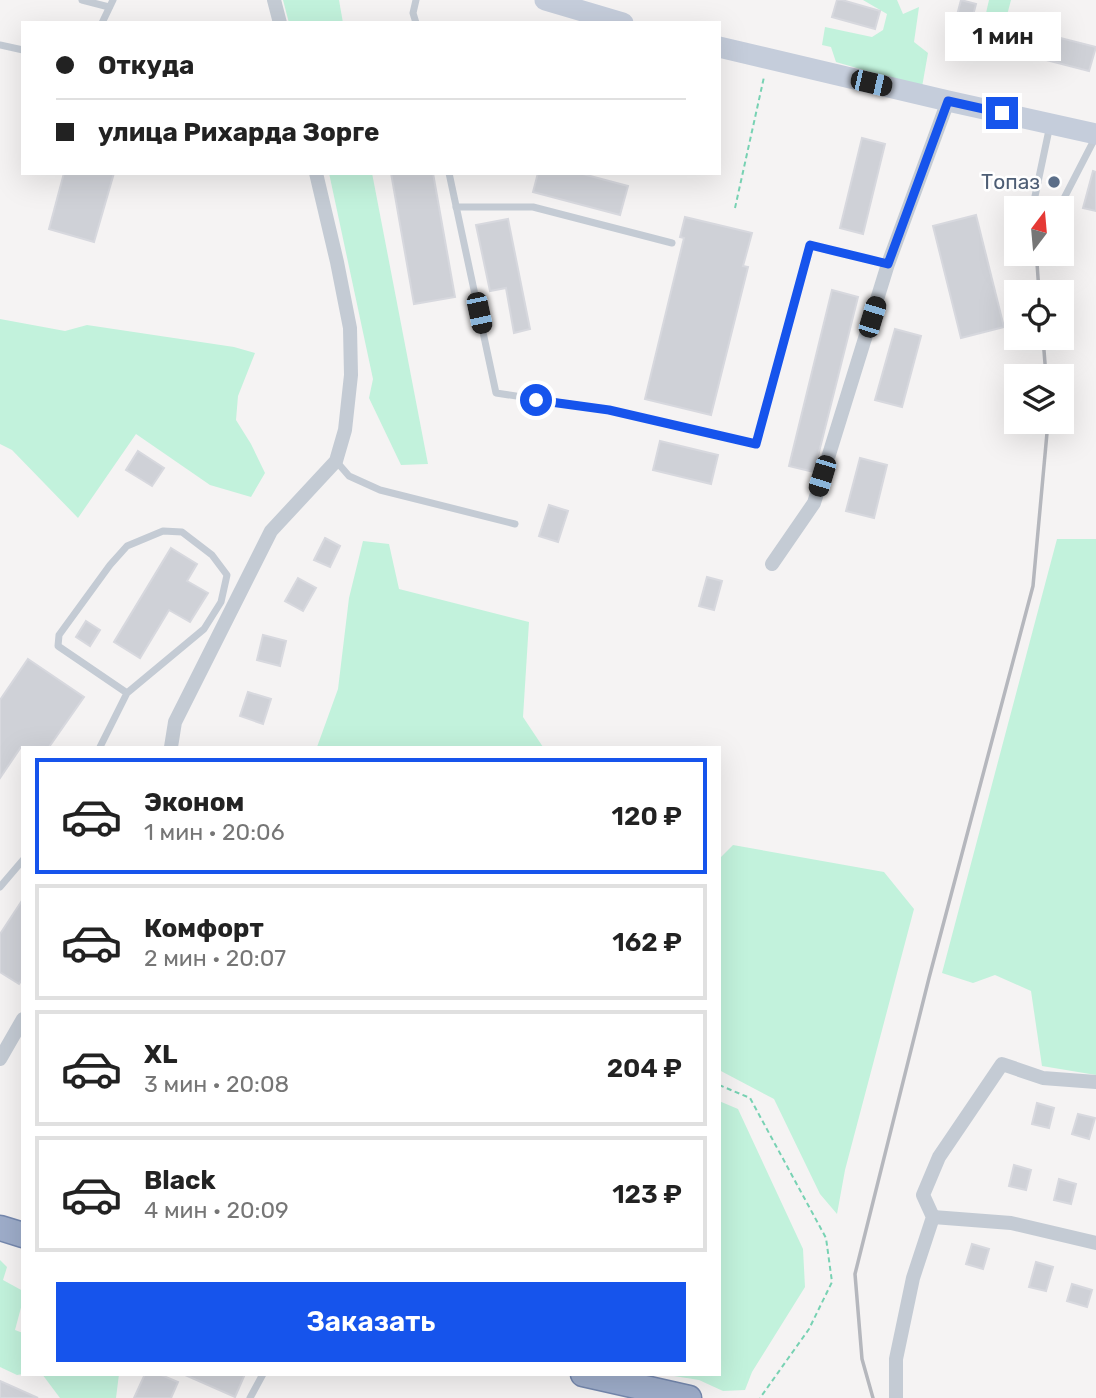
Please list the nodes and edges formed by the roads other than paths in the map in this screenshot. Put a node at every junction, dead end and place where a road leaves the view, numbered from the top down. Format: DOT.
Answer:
graph roads {
  1 [pos="82,0"];
  2 [pos="274,0"];
  3 [pos="416,0"];
  4 [pos="545,0"];
  5 [pos="111,4"];
  6 [pos="103,21"];
  7 [pos="279,21"];
  8 [pos="415,21"];
  9 [pos="616,21"];
  10 [pos="0,45"];
  11 [pos="721,47"];
  12 [pos="21,50"];
  13 [pos="948,101"];
  14 [pos="1051,124"];
  15 [pos="1096,135"];
  16 [pos="316,175"];
  17 [pos="449,175"];
  18 [pos="456,207"];
  19 [pos="671,243"];
  20 [pos="888,264"];
  21 [pos="336,461"];
  22 [pos="515,524"];
  23 [pos="772,564"];
  24 [pos="127,693"];
  25 [pos="100,746"];
  26 [pos="171,746"];
  27 [pos="21,862"];
  28 [pos="0,887"];
  29 [pos="21,1022"];
  30 [pos="0,1059"];
  31 [pos="1096,1082"];
  32 [pos="933,1217"];
  33 [pos="0,1228"];
  34 [pos="21,1235"];
  35 [pos="1096,1242"];
  36 [pos="262,1376"];
  37 [pos="592,1376"];
  38 [pos="250,1398"];
  39 [pos="689,1398"];
  40 [pos="896,1398"];
  1 -- 5 [label="lane"];
  2 -- 7 [label="street"];
  3 -- 8 [label="lane"];
  4 -- 9 [label="main road"];
  5 -- 6 [label="lane"];
  10 -- 12 [label="lane"];
  11 -- 13 [label="main road"];
  13 -- 14 [label="main road"];
  13 -- 20 [label="street"];
  14 -- 15 [label="main road"];
  14 -- 15 [label="lane"];
  16 -- 21 [label="street"];
  17 -- 18 [label="lane"];
  18 -- 19 [label="lane"];
  18 -- 20 [label="lane"];
  20 -- 23 [label="street"];
  21 -- 22 [label="lane"];
  21 -- 26 [label="street"];
  24 -- 24 [label="lane"];
  24 -- 25 [label="lane"];
  27 -- 28 [label="lane"];
  29 -- 30 [label="street"];
  31 -- 32 [label="street"];
  32 -- 35 [label="street"];
  32 -- 40 [label="street"];
  33 -- 34 [label="highway"];
  36 -- 38 [label="lane"];
  37 -- 39 [label="highway"];
}
